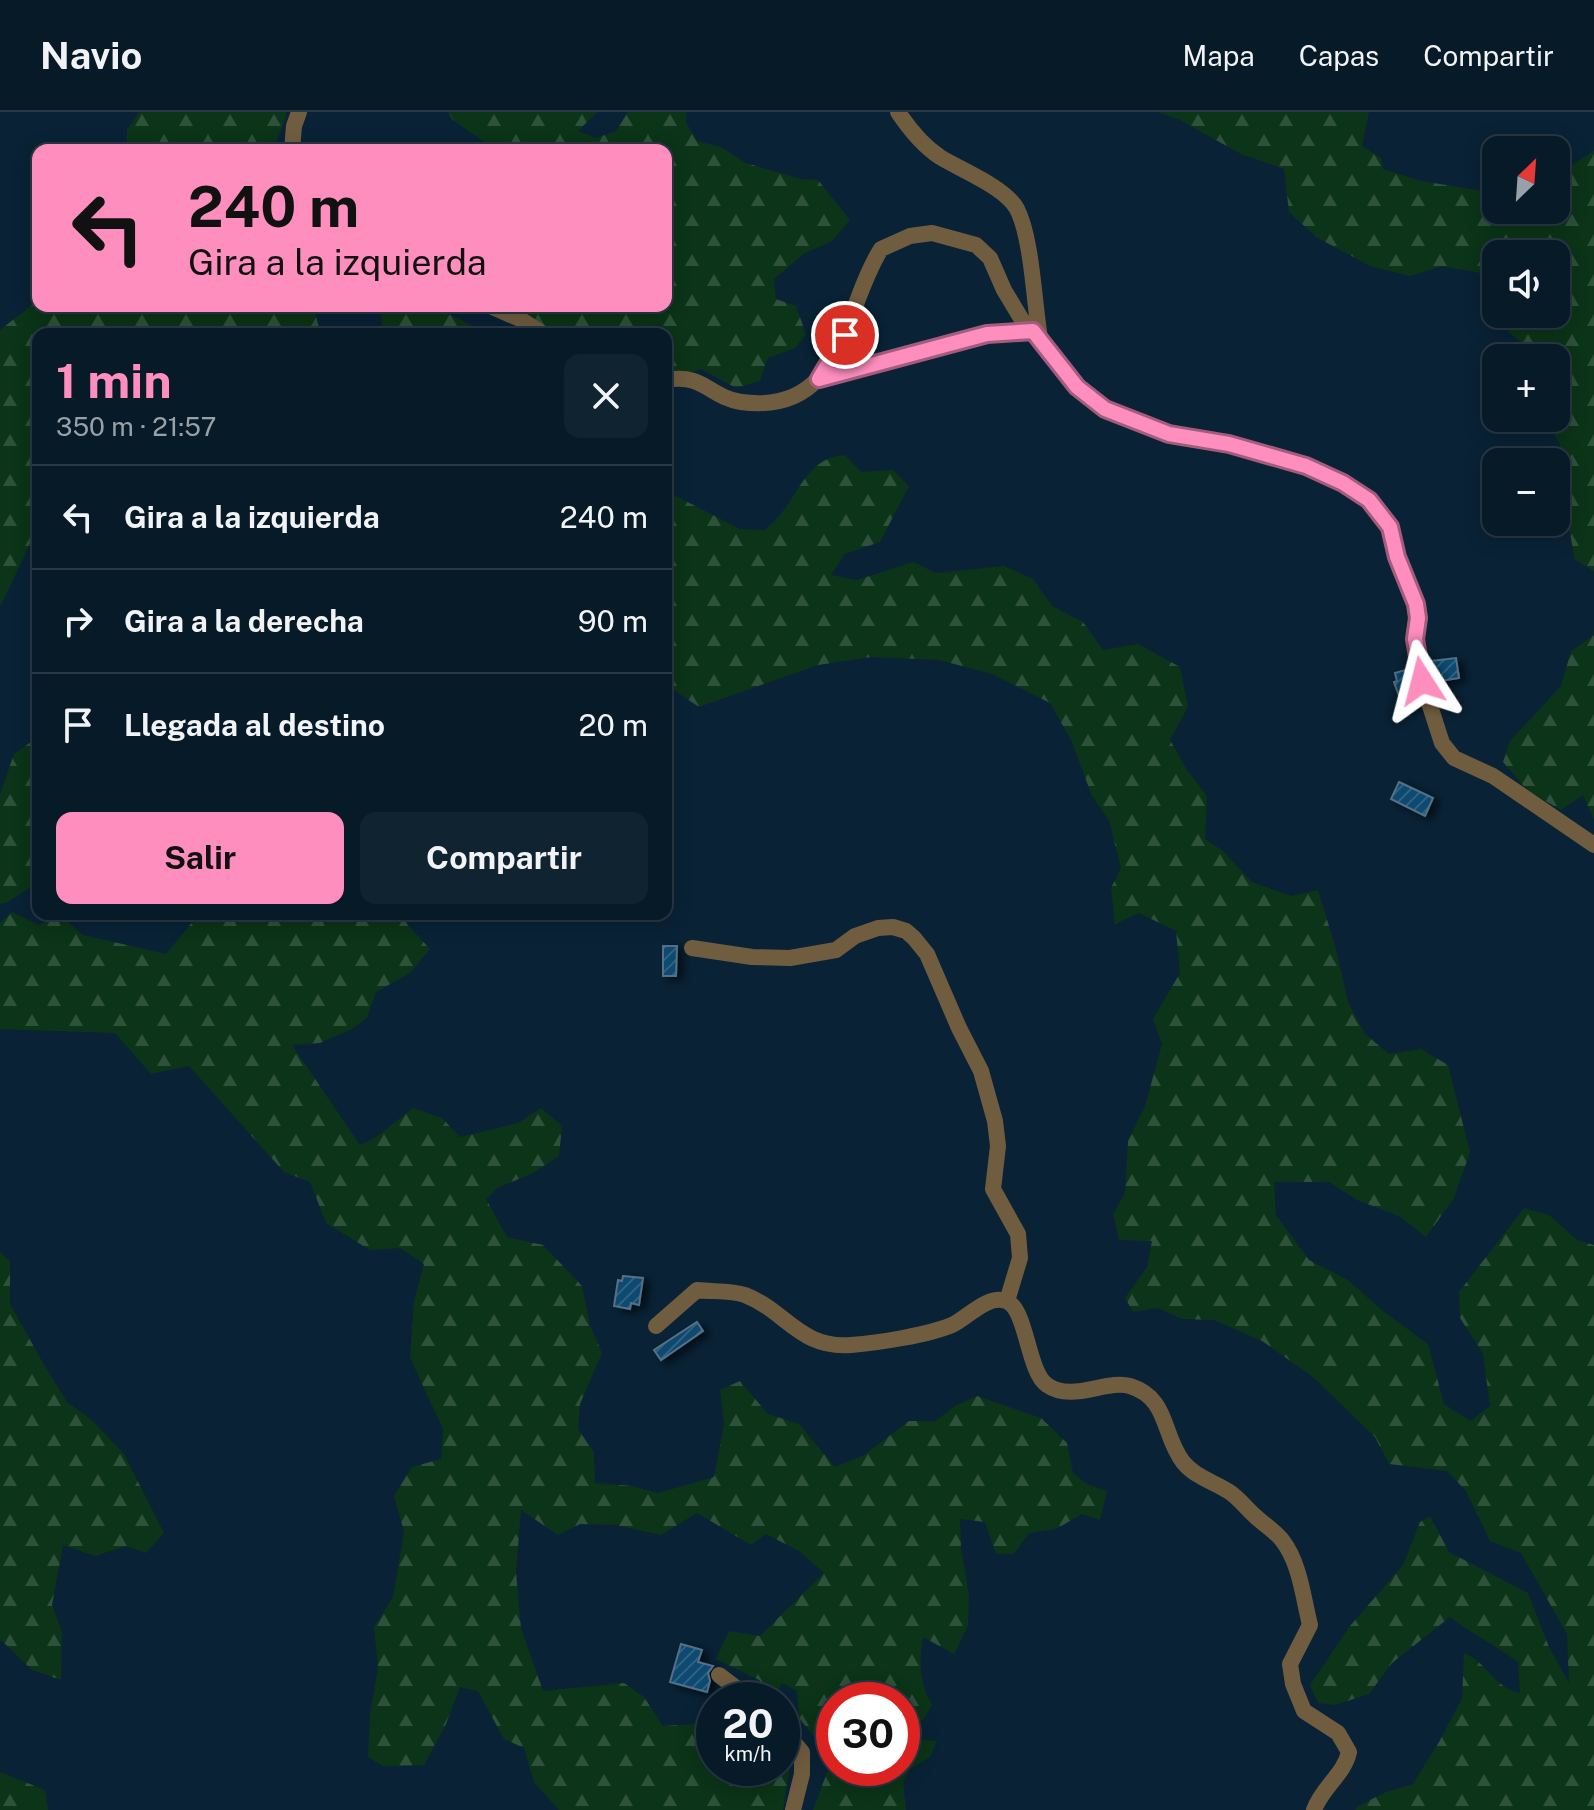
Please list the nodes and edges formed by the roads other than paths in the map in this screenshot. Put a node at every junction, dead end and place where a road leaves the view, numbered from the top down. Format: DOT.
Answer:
graph roads {
  1 [pos="299,112"];
  2 [pos="898,112"];
  3 [pos="292,144"];
  4 [pos="504,312"];
  5 [pos="534,328"];
  6 [pos="1037,334"];
  7 [pos="672,379"];
  8 [pos="819,379"];
  9 [pos="1594,845"];
  10 [pos="692,948"];
  11 [pos="1007,1301"];
  12 [pos="656,1326"];
  13 [pos="719,1675"];
  14 [pos="728,1682"];
  15 [pos="800,1750"];
  16 [pos="800,1782"];
  17 [pos="799,1786"];
  18 [pos="793,1810"];
  19 [pos="1314,1810"];
  1 -- 3 [label="street"];
  2 -- 6 [label="street"];
  4 -- 5 [label="street"];
  6 -- 8 [label="street"];
  6 -- 8 [label="street"];
  6 -- 9 [label="street"];
  7 -- 8 [label="street"];
  10 -- 11 [label="street"];
  11 -- 12 [label="street"];
  11 -- 19 [label="street"];
  13 -- 14 [label="street"];
  15 -- 16 [label="street"];
  17 -- 18 [label="street"];
}
